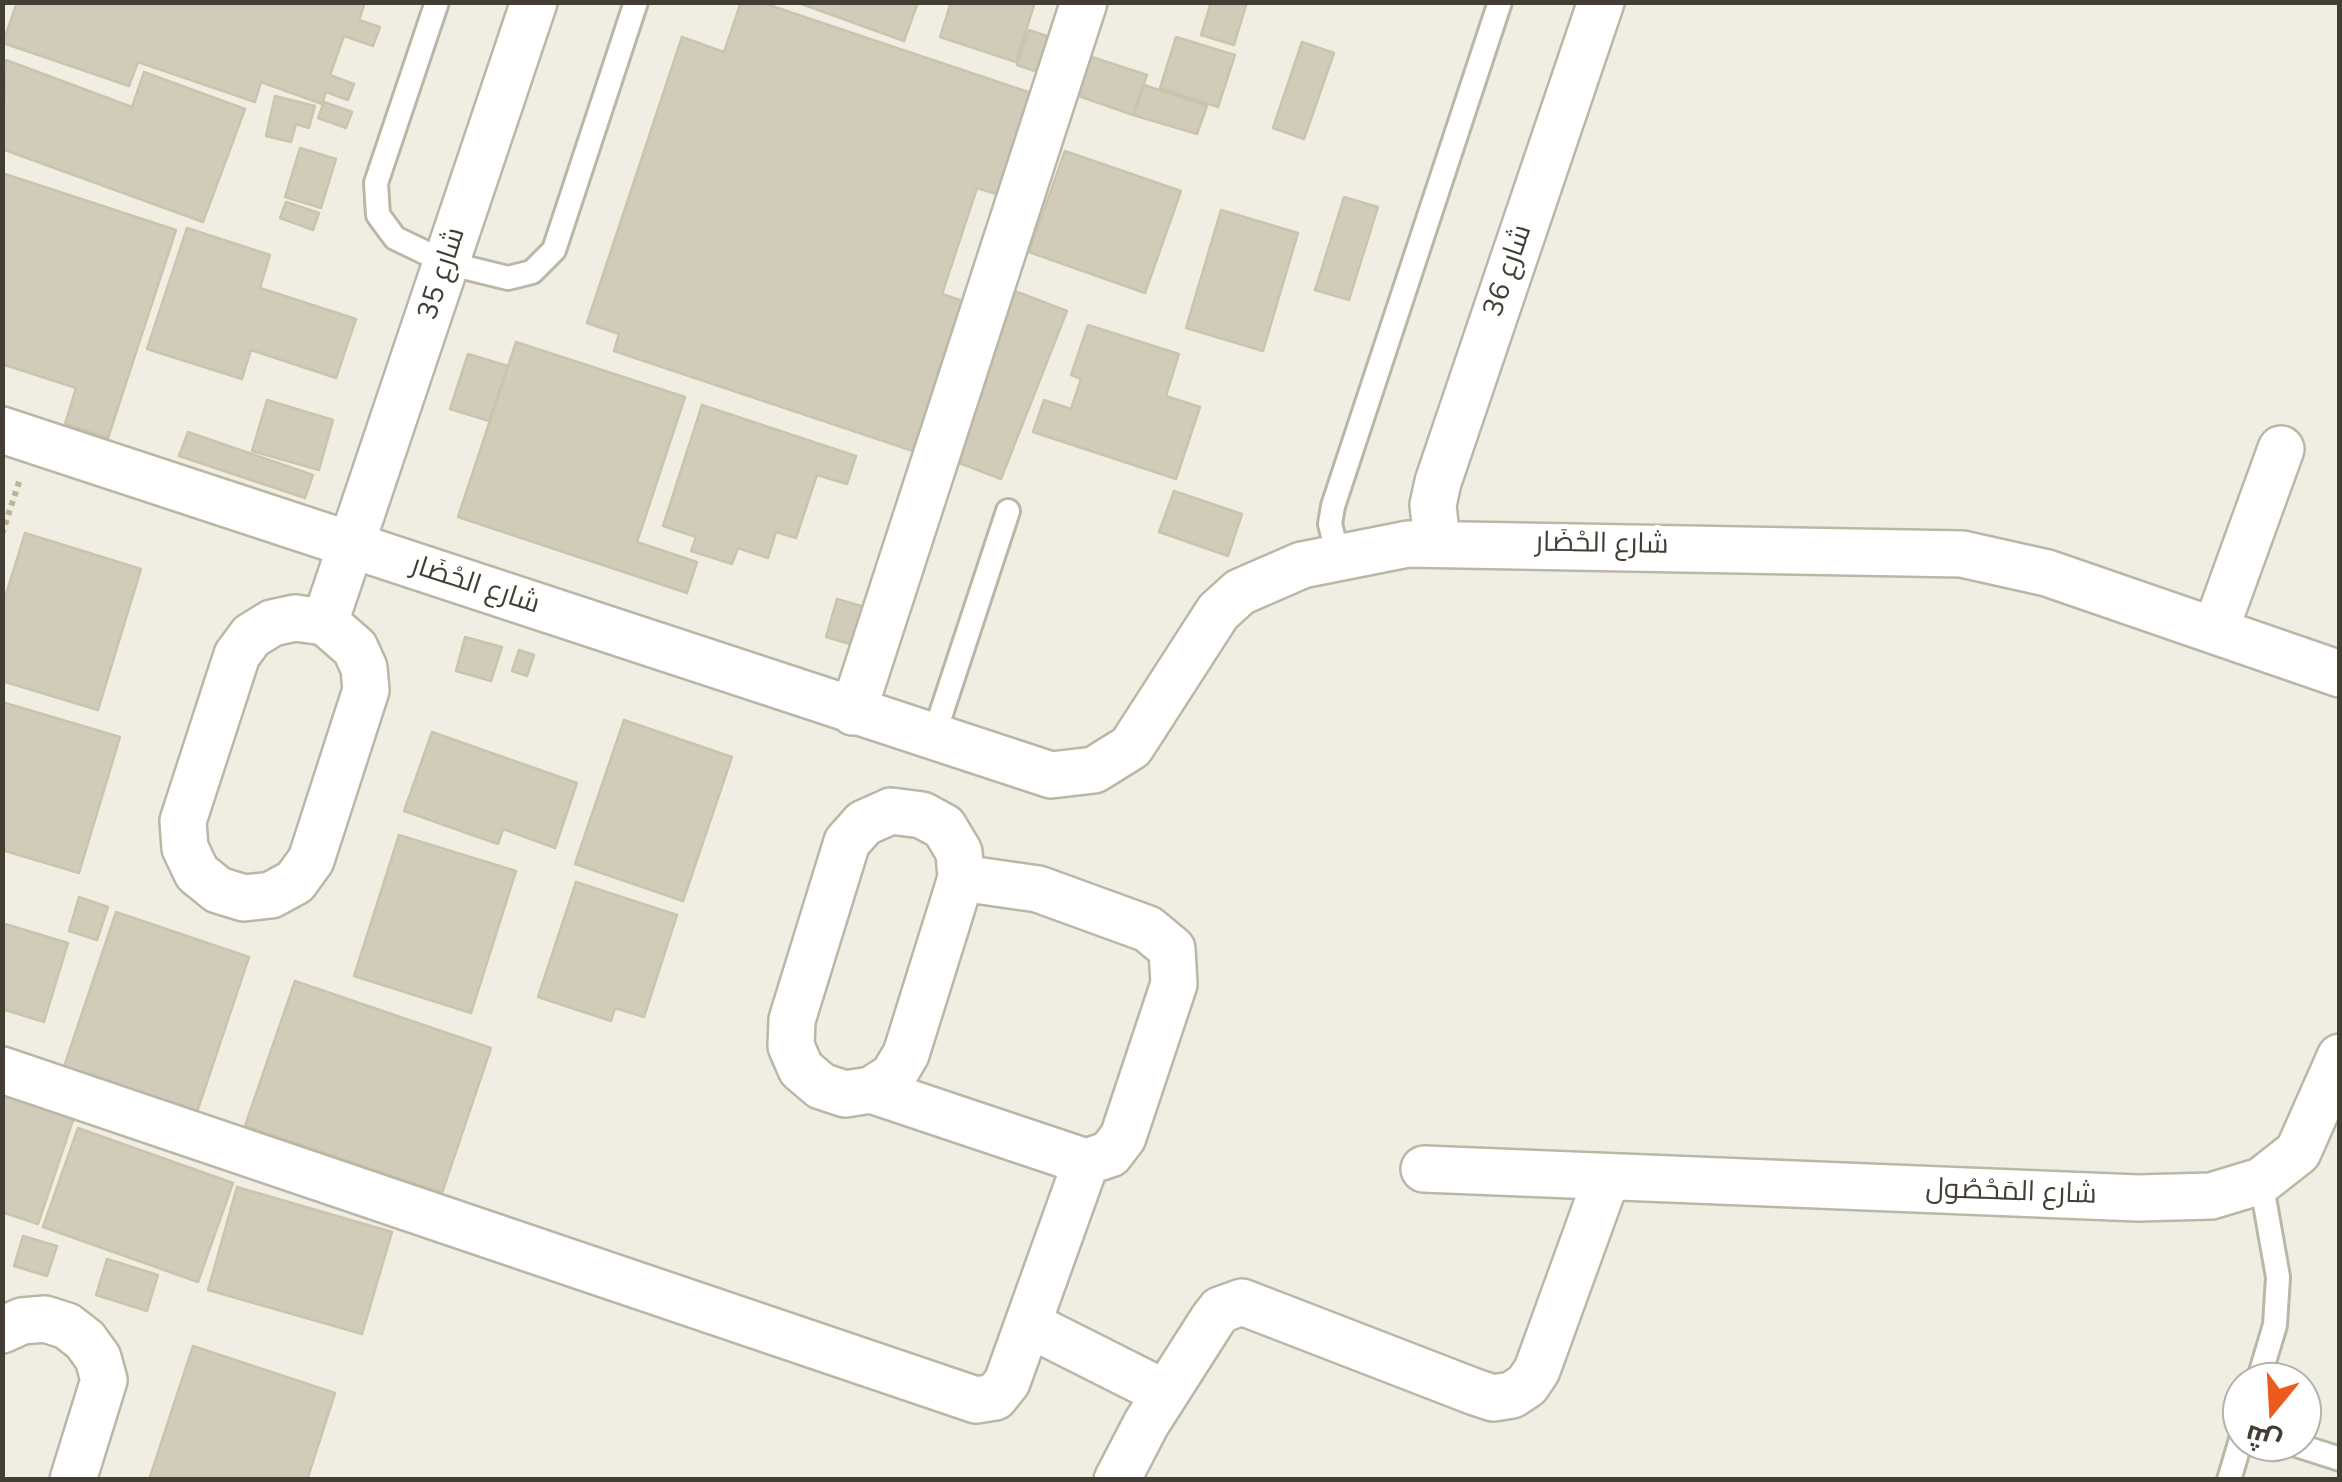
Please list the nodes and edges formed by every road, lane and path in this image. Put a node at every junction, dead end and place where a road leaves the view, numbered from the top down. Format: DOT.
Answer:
graph roads {
  1 [pos="436,2"];
  2 [pos="534,2"];
  3 [pos="636,2"];
  4 [pos="1084,2"];
  5 [pos="1500,2"];
  6 [pos="1600,2"];
  7 [pos="446,263"];
  8 [pos="18,435"];
  9 [pos="2281,449"];
  10 [pos="1008,511"];
  11 [pos="2,534"];
  12 [pos="1438,542"];
  13 [pos="353,546"];
  14 [pos="1338,556"];
  15 [pos="325,622"];
  16 [pos="2215,631"];
  17 [pos="2340,674"];
  18 [pos="853,712"];
  19 [pos="940,741"];
  20 [pos="922,815"];
  21 [pos="961,878"];
  22 [pos="2340,1058"];
  23 [pos="2,1070"];
  24 [pos="871,1090"];
  25 [pos="1086,1162"];
  26 [pos="1424,1168"];
  27 [pos="1606,1177"];
  28 [pos="2261,1180"];
  29 [pos="1028,1324"];
  30 [pos="2,1330"];
  31 [pos="2264,1362"];
  32 [pos="1165,1393"];
  33 [pos="74,1480"];
  34 [pos="1117,1480"];
  1 -- 7 [label="lane"];
  2 -- 7 [label="street, شارع 35"];
  3 -- 7 [label="lane"];
  4 -- 18 [label="street"];
  5 -- 14 [label="lane"];
  6 -- 12 [label="street, شارع 36"];
  7 -- 13 [label="street, شارع 35"];
  8 -- 11 [label="path"];
  8 -- 13 [label="street, شارع الحْضَار"];
  9 -- 16 [label="street"];
  10 -- 19 [label="lane"];
  12 -- 14 [label="street, شارع الحْضَار"];
  12 -- 16 [label="street, شارع الحْضَار"];
  13 -- 15 [label="street, شارع 35"];
  13 -- 18 [label="street, شارع الحْضَار"];
  14 -- 19 [label="street, شارع الحْضَار"];
  15 -- 15 [label="street"];
  16 -- 17 [label="street, شارع الحْضَار"];
  18 -- 19 [label="street, شارع الحْضَار"];
  19 -- 20 [label="street"];
  20 -- 21 [label="street"];
  20 -- 24 [label="street"];
  21 -- 24 [label="street"];
  21 -- 25 [label="street"];
  22 -- 28 [label="street, شارع المَحْصُول"];
  23 -- 29 [label="street"];
  24 -- 25 [label="street"];
  25 -- 29 [label="street"];
  26 -- 27 [label="street, شارع المَحْصُول"];
  27 -- 28 [label="street, شارع المَحْصُول"];
  27 -- 32 [label="street"];
  28 -- 31 [label="lane"];
  29 -- 32 [label="street"];
  30 -- 33 [label="street"];
  32 -- 34 [label="street"];
}
